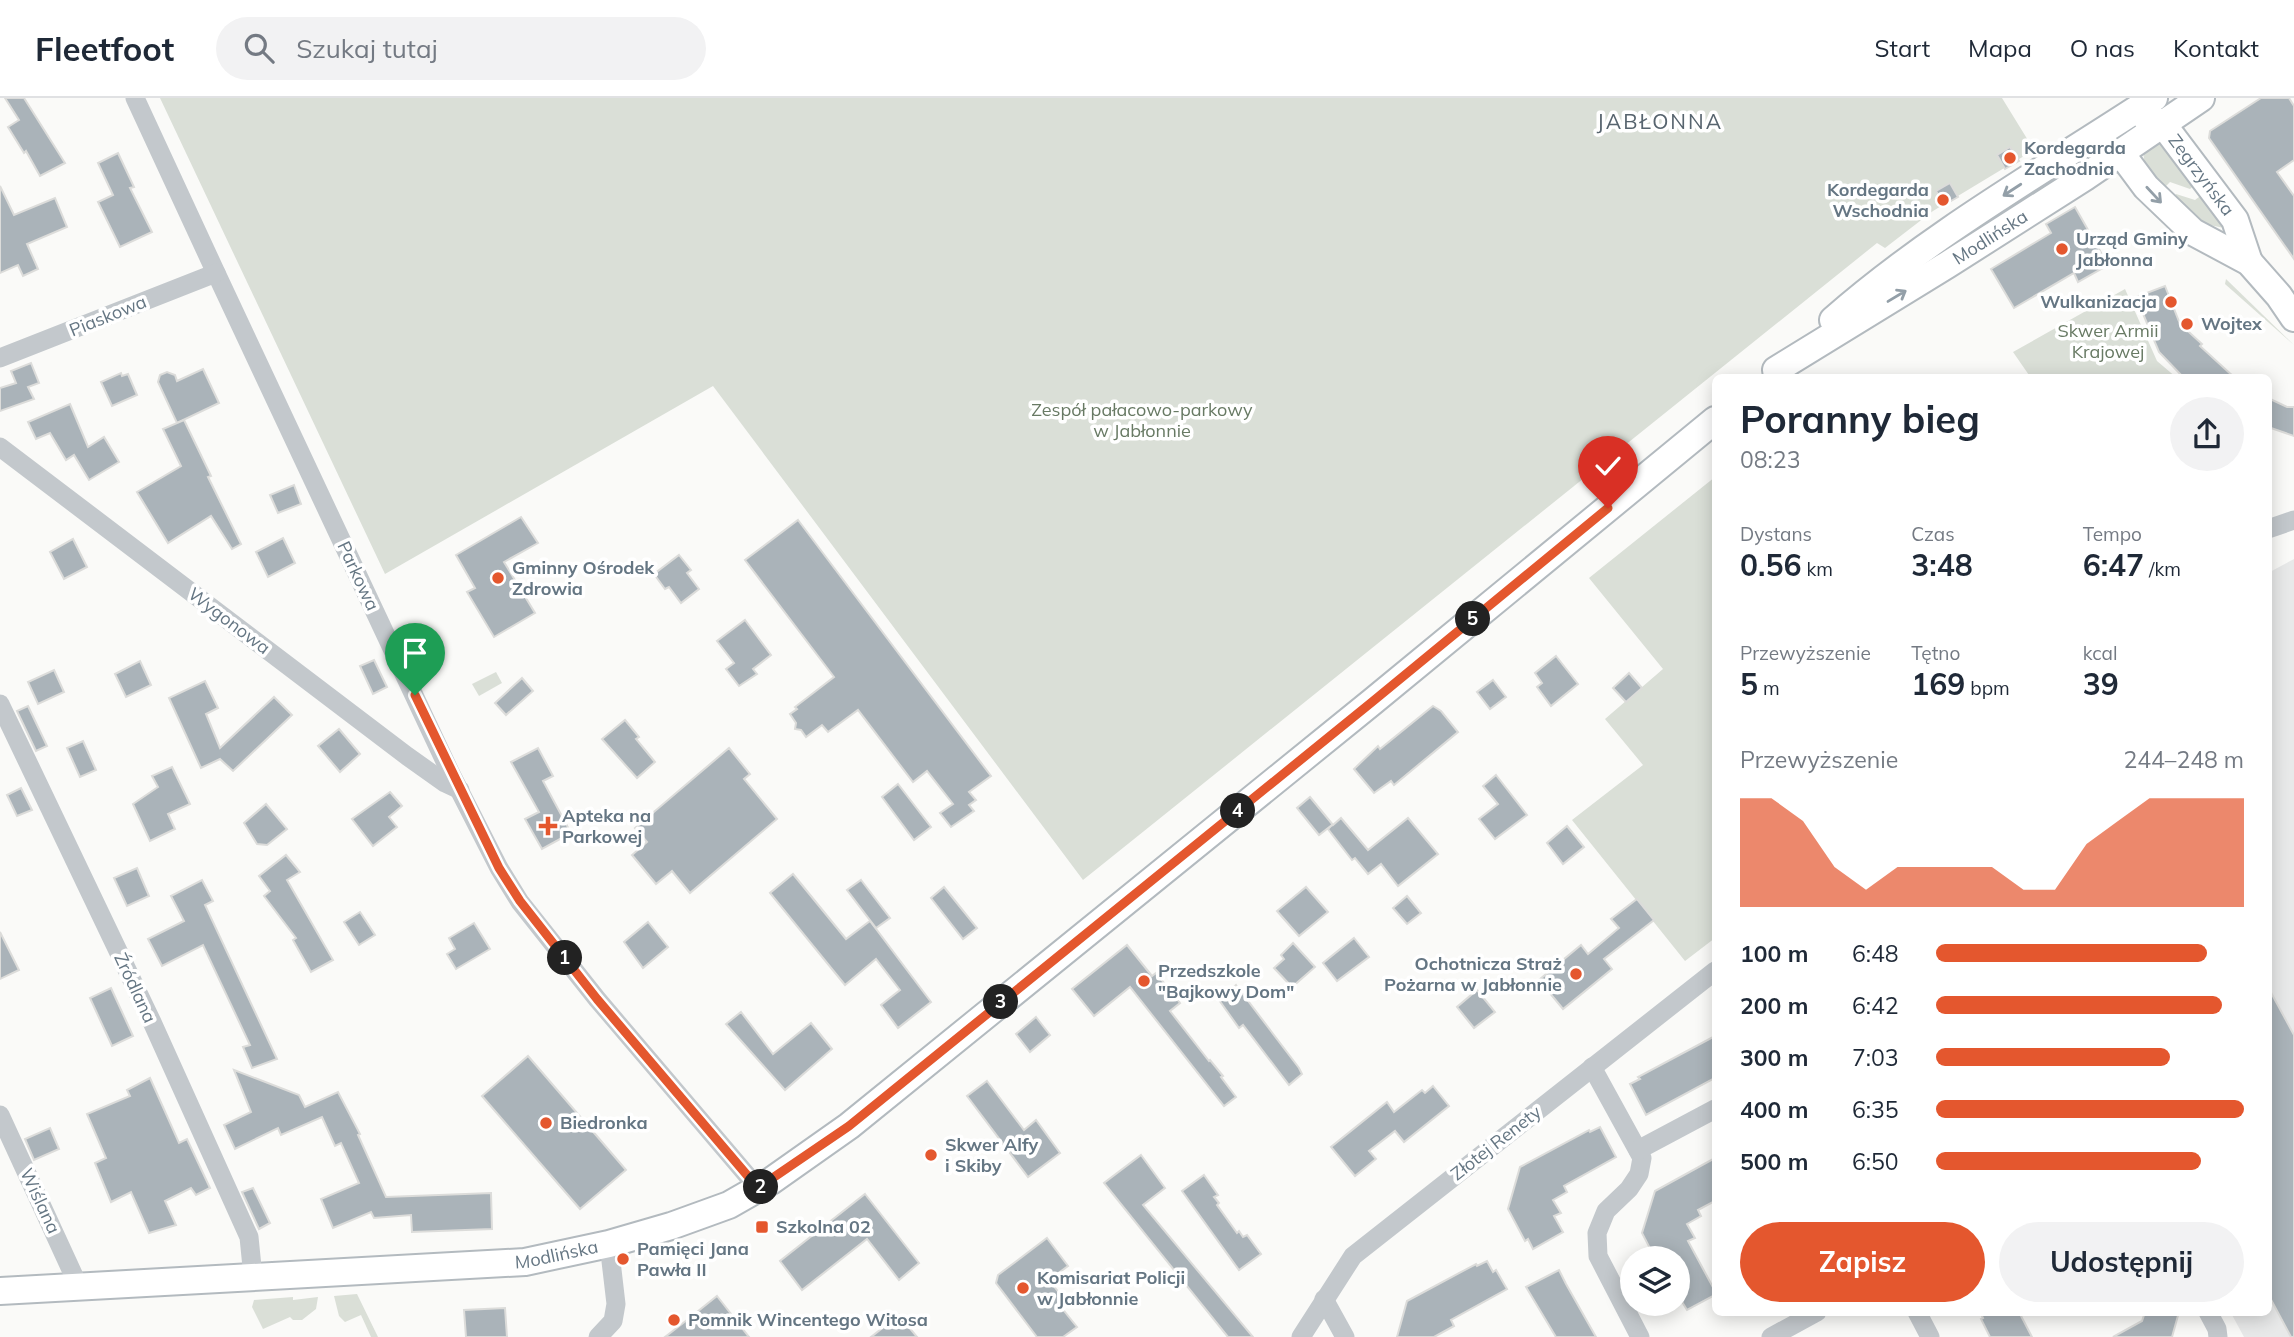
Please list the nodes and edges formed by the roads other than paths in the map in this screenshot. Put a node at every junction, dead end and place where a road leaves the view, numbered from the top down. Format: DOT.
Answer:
graph roads {
  1 [pos="135,98"];
  2 [pos="2201,98"];
  3 [pos="2158,110"];
  4 [pos="2131,113"];
  5 [pos="2120,152"];
  6 [pos="2249,261"];
  7 [pos="216,273"];
  8 [pos="2294,318"];
  9 [pos="0,358"];
  10 [pos="1771,374"];
  11 [pos="1712,421"];
  12 [pos="0,447"];
  13 [pos="2294,520"];
  14 [pos="2272,528"];
  15 [pos="0,704"];
  16 [pos="460,790"];
  17 [pos="1712,973"];
  18 [pos="1592,1067"];
  19 [pos="1712,1111"];
  20 [pos="0,1115"];
  21 [pos="1638,1150"];
  22 [pos="758,1188"];
  23 [pos="609,1244"];
  24 [pos="253,1277"];
  25 [pos="79,1287"];
  26 [pos="0,1292"];
  27 [pos="1324,1299"];
  28 [pos="1810,1316"];
  29 [pos="1919,1316"];
  30 [pos="2210,1316"];
  31 [pos="598,1337"];
  32 [pos="1301,1337"];
  33 [pos="1345,1337"];
  34 [pos="1640,1337"];
  35 [pos="1771,1337"];
  36 [pos="1930,1337"];
  37 [pos="2218,1337"];
  1 -- 7 [label="street, Parkowa"];
  2 -- 3 [label="main road, Modlińska"];
  3 -- 4 [label="main road, Zegrzyńska"];
  3 -- 5 [label="main road, Modlińska"];
  3 -- 6 [label="main road, Zegrzyńska"];
  4 -- 5 [label="main road"];
  4 -- 10 [label="main road, Modlińska, one-way"];
  5 -- 6 [label="main road, Zegrzyńska, one-way"];
  10 -- 5 [label="main road, Modlińska, one-way"];
  6 -- 8 [label="main road, Zegrzyńska"];
  7 -- 9 [label="street, Piaskowa"];
  7 -- 16 [label="street, Parkowa"];
  11 -- 22 [label="main road, Modlińska"];
  12 -- 16 [label="street, Wygonowa"];
  13 -- 14 [label="street"];
  15 -- 24 [label="street, Źródlana"];
  16 -- 22 [label="street, Parkowa"];
  17 -- 18 [label="street, Złotej Renety"];
  18 -- 21 [label="street"];
  18 -- 27 [label="street, Złotej Renety"];
  19 -- 21 [label="street"];
  20 -- 25 [label="street, Wiślana"];
  21 -- 34 [label="street"];
  22 -- 23 [label="main road, Modlińska"];
  23 -- 24 [label="main road, Modlińska"];
  23 -- 31 [label="street"];
  24 -- 25 [label="main road, Modlińska"];
  25 -- 26 [label="main road, Modlińska"];
  27 -- 32 [label="street, Złotej Renety"];
  27 -- 33 [label="street"];
  28 -- 35 [label="street"];
  29 -- 36 [label="street"];
  30 -- 37 [label="street"];
}
